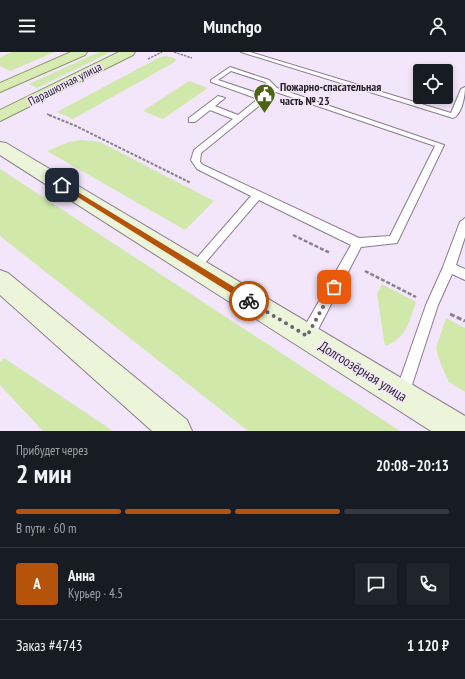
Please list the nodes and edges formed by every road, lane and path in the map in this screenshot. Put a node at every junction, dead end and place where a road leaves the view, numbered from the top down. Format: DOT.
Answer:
graph roads {
  1 [pos="81,52"];
  2 [pos="129,52"];
  3 [pos="174,52"];
  4 [pos="244,52"];
  5 [pos="192,58"];
  6 [pos="0,88"];
  7 [pos="275,89"];
  8 [pos="465,89"];
  9 [pos="221,98"];
  10 [pos="263,98"];
  11 [pos="209,107"];
  12 [pos="0,116"];
  13 [pos="238,118"];
  14 [pos="192,120"];
  15 [pos="0,147"];
  16 [pos="258,195"];
  17 [pos="465,222"];
  18 [pos="358,243"];
  19 [pos="195,267"];
  20 [pos="449,268"];
  21 [pos="465,275"];
  22 [pos="0,280"];
  23 [pos="307,336"];
  24 [pos="402,394"];
  25 [pos="176,431"];
  26 [pos="460,431"];
  1 -- 6 [label="main road, Парашютная улица"];
  2 -- 12 [label="main road, Парашютная улица"];
  3 -- 5 [label="path"];
  4 -- 8 [label="lane"];
  7 -- 10 [label="lane"];
  7 -- 10 [label="lane"];
  7 -- 18 [label="lane"];
  9 -- 11 [label="lane"];
  10 -- 13 [label="lane"];
  11 -- 13 [label="lane"];
  11 -- 14 [label="lane"];
  13 -- 16 [label="lane"];
  15 -- 19 [label="main road, Долгоозёрная улица"];
  16 -- 18 [label="lane"];
  16 -- 19 [label="lane"];
  17 -- 20 [label="lane"];
  18 -- 23 [label="lane"];
  19 -- 23 [label="main road, Долгоозёрная улица"];
  20 -- 21 [label="lane"];
  20 -- 24 [label="lane"];
  22 -- 25 [label="main road"];
  23 -- 24 [label="main road, Долгоозёрная улица"];
  24 -- 26 [label="main road, Долгоозёрная улица"];
}
